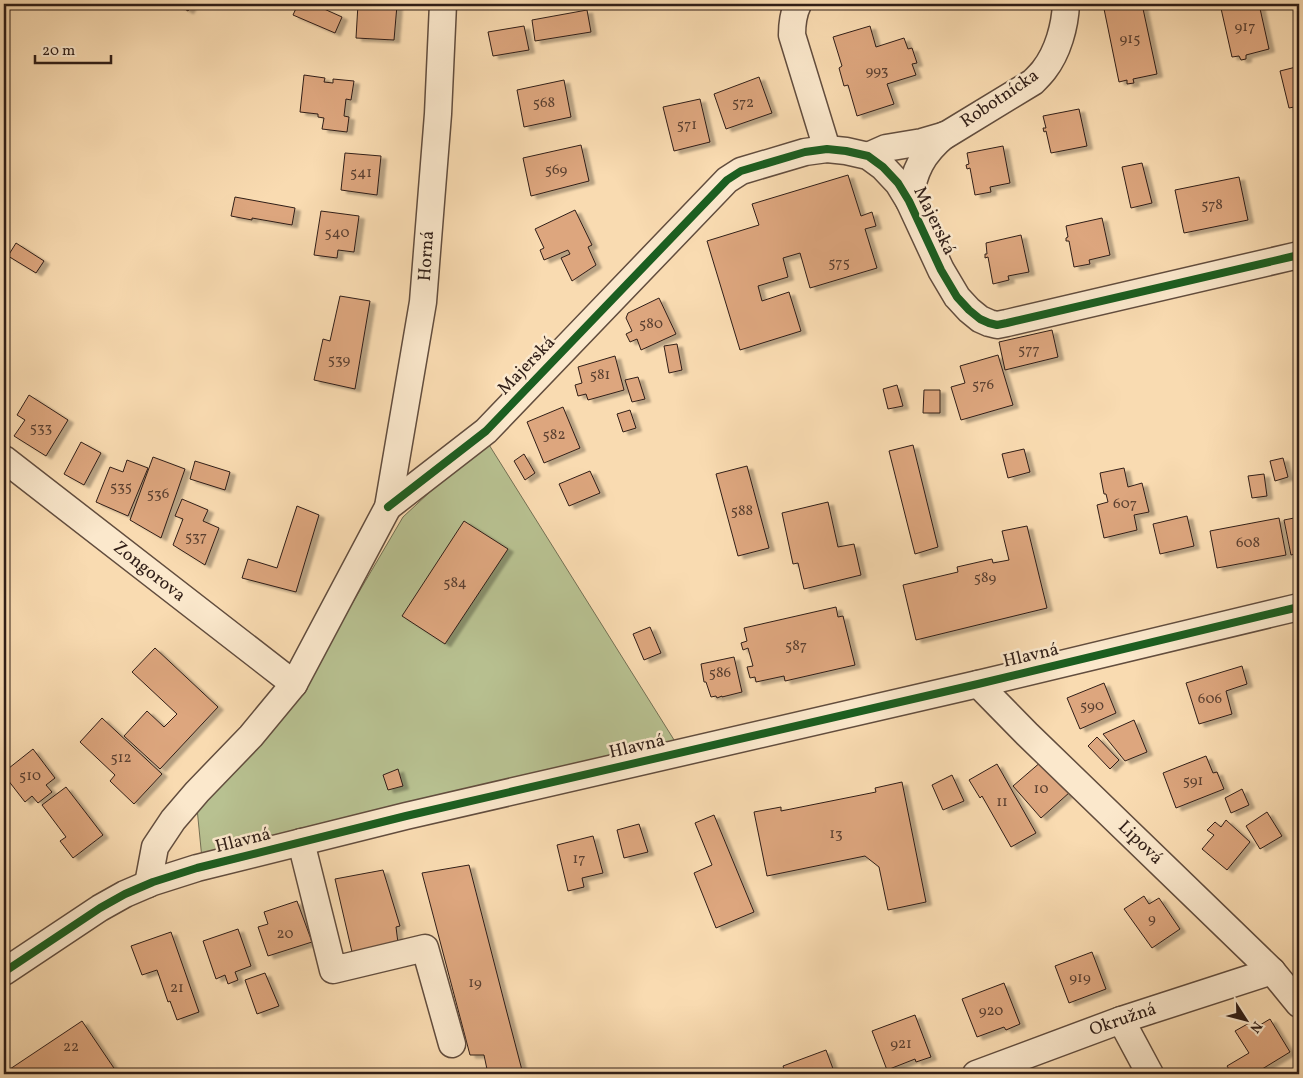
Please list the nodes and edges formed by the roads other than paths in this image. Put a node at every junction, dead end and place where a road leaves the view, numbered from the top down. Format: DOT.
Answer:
graph roads {
  1 [pos="442,4"];
  2 [pos="798,4"];
  3 [pos="1066,4"];
  4 [pos="946,134"];
  5 [pos="827,150"];
  6 [pos="868,156"];
  7 [pos="909,201"];
  8 [pos="1299,256"];
  9 [pos="4,459"];
  10 [pos="388,507"];
  11 [pos="1299,607"];
  12 [pos="294,684"];
  13 [pos="978,684"];
  14 [pos="301,842"];
  15 [pos="148,884"];
  16 [pos="1272,971"];
  17 [pos="4,972"];
  18 [pos="1299,1004"];
  19 [pos="1121,1020"];
  20 [pos="452,1044"];
  21 [pos="976,1074"];
  22 [pos="1150,1074"];
  1 -- 10 [label="street, Horná"];
  2 -- 5 [label="street"];
  3 -- 4 [label="street, Robotnícka"];
  4 -- 6 [label="street, Robotnícka"];
  4 -- 7 [label="street, Robotnícka"];
  5 -- 6 [label="street, Majerská"];
  5 -- 10 [label="street, Majerská"];
  6 -- 7 [label="street, Majerská"];
  7 -- 8 [label="street, Majerská"];
  9 -- 12 [label="street, Zongorova"];
  10 -- 12 [label="street"];
  11 -- 13 [label="street, Hlavná"];
  12 -- 15 [label="street"];
  13 -- 14 [label="street, Hlavná"];
  13 -- 16 [label="street, Lipová"];
  14 -- 15 [label="street, Hlavná"];
  14 -- 20 [label="street"];
  15 -- 17 [label="street, Hlavná"];
  16 -- 18 [label="street, Lipová"];
  16 -- 19 [label="street, Okružná"];
  19 -- 21 [label="street, Okružná"];
  19 -- 22 [label="street"];
}
